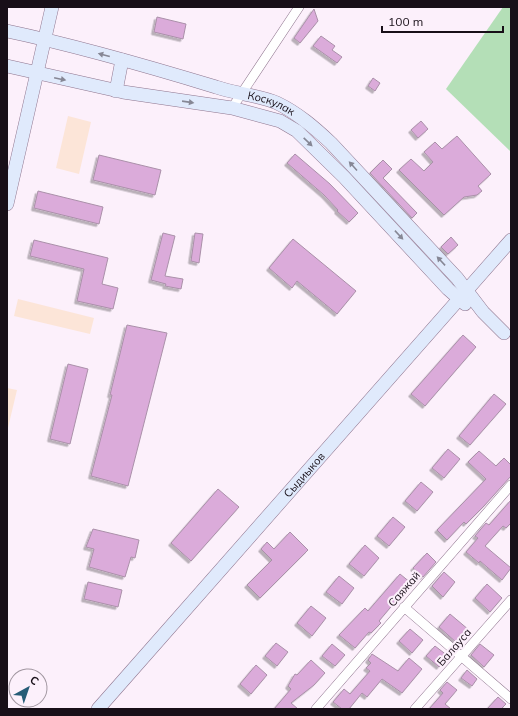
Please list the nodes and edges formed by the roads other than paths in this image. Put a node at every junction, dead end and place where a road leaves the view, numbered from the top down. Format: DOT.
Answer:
graph roads {
  1 [pos="52,7"];
  2 [pos="299,7"];
  3 [pos="7,31"];
  4 [pos="45,39"];
  5 [pos="122,60"];
  6 [pos="7,66"];
  7 [pos="37,74"];
  8 [pos="116,91"];
  9 [pos="241,95"];
  10 [pos="232,108"];
  11 [pos="7,204"];
  12 [pos="511,240"];
  13 [pos="463,295"];
  14 [pos="508,336"];
  15 [pos="511,485"];
  16 [pos="511,600"];
  17 [pos="404,608"];
  18 [pos="461,657"];
  19 [pos="511,699"];
  20 [pos="98,709"];
  21 [pos="316,709"];
  22 [pos="416,709"];
  1 -- 4 [label="street"];
  2 -- 9 [label="street"];
  3 -- 4 [label="street, Коскулак"];
  5 -- 4 [label="street, Коскулак, one-way"];
  4 -- 7 [label="street"];
  5 -- 8 [label="street"];
  5 -- 9 [label="street, Коскулак"];
  6 -- 7 [label="street, Коскулак"];
  7 -- 8 [label="street, Коскулак, one-way"];
  7 -- 11 [label="street"];
  8 -- 10 [label="street, Коскулак, one-way"];
  9 -- 10 [label="street"];
  13 -- 9 [label="street, Коскулак, one-way"];
  10 -- 13 [label="street, Коскулак, one-way"];
  12 -- 13 [label="street, Сыдиыков"];
  13 -- 14 [label="street"];
  13 -- 20 [label="street, Сыдиыков"];
  15 -- 17 [label="street, Саяжай"];
  16 -- 18 [label="street, Балауса"];
  17 -- 18 [label="street"];
  17 -- 21 [label="street, Саяжай"];
  18 -- 19 [label="street"];
  18 -- 22 [label="street, Балауса"];
}
